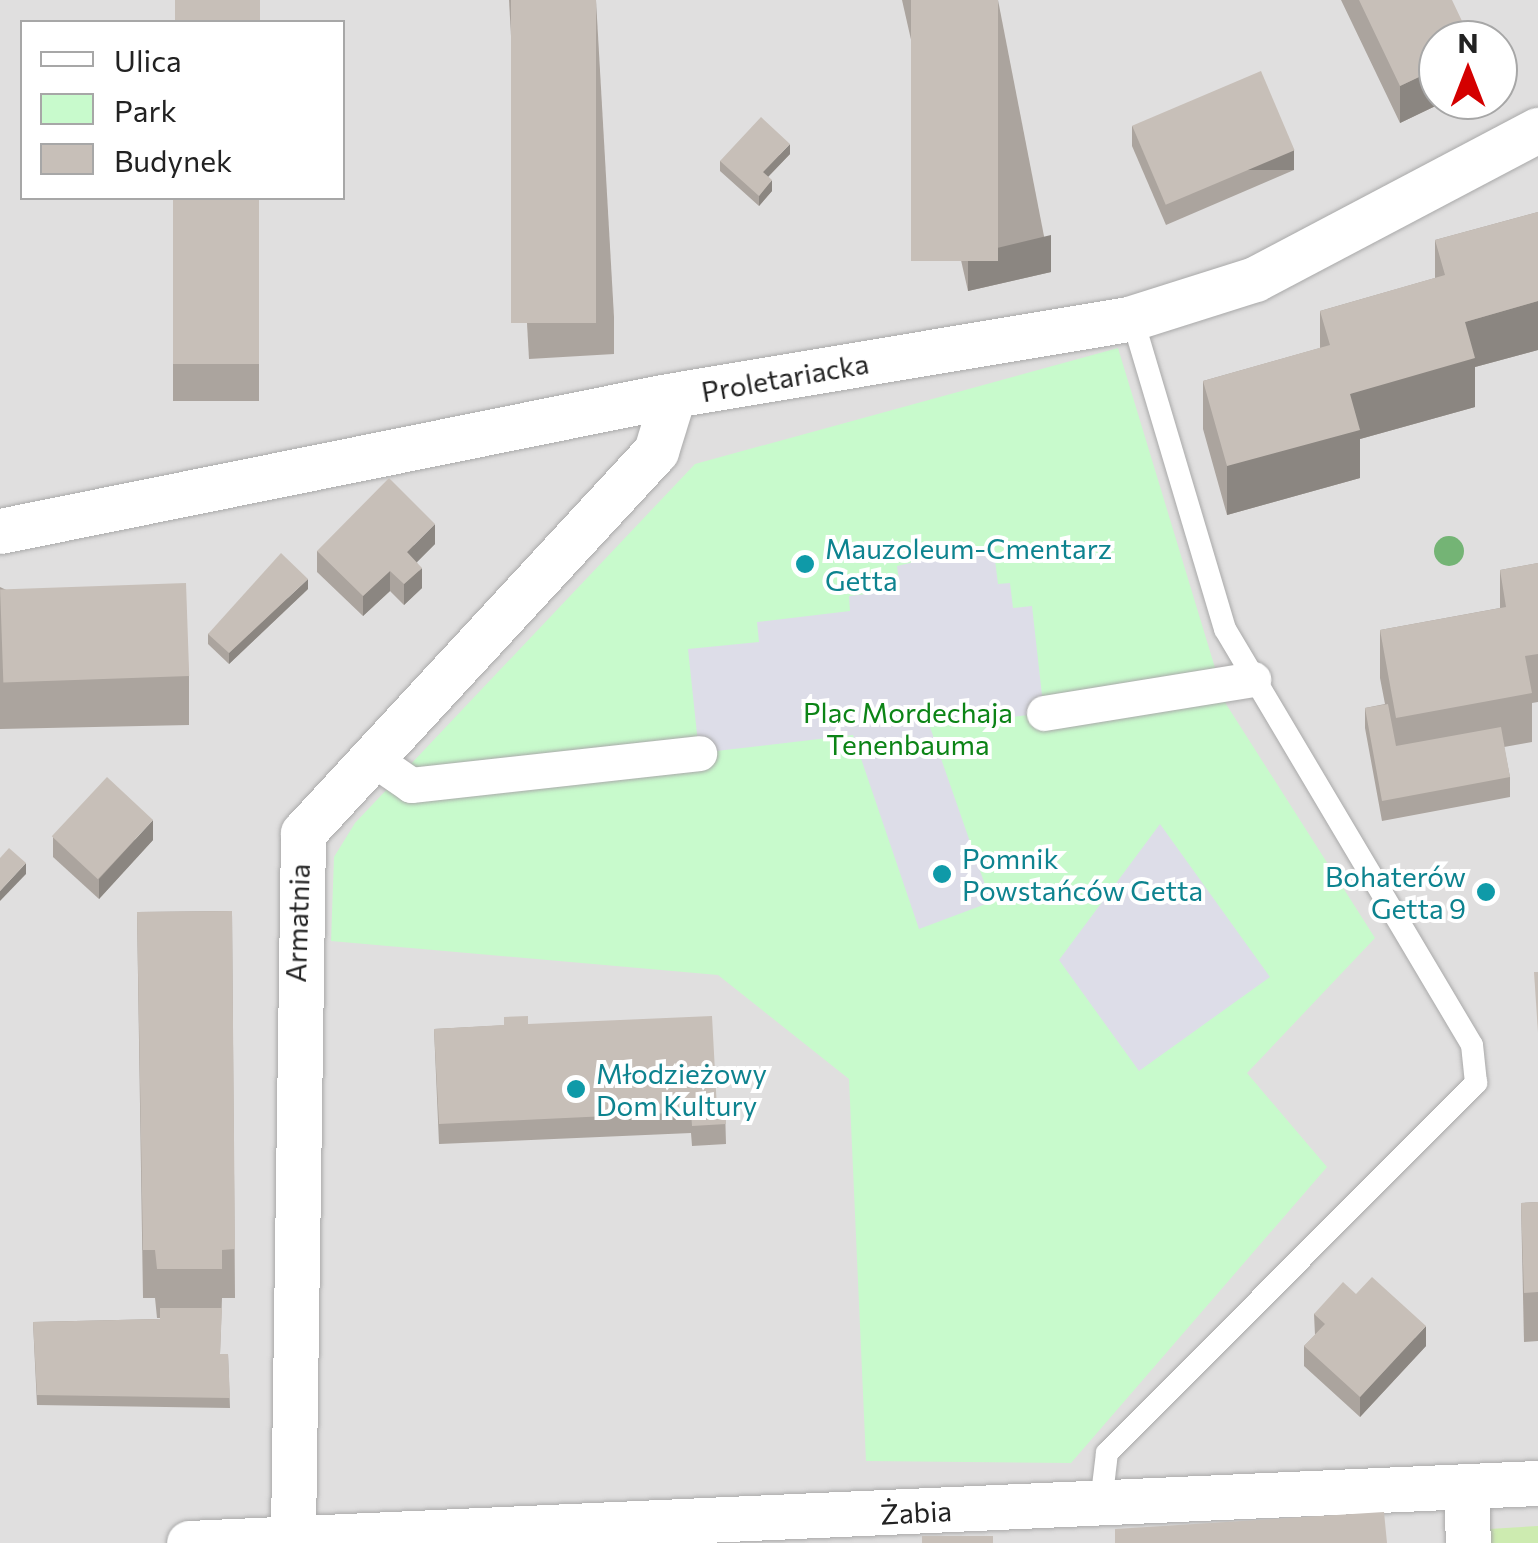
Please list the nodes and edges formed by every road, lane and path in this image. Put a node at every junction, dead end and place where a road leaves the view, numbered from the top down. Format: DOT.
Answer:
graph roads {
  1 [pos="1538,130"];
  2 [pos="1132,318"];
  3 [pos="673,396"];
  4 [pos="0,531"];
  5 [pos="1252,679"];
  6 [pos="1044,713"];
  7 [pos="700,752"];
  8 [pos="369,756"];
  9 [pos="1538,1483"];
  10 [pos="1466,1487"];
  11 [pos="1101,1503"];
  12 [pos="1042,1524"];
  13 [pos="293,1533"];
  14 [pos="190,1543"];
  15 [pos="1468,1543"];
  1 -- 2 [label="street, Proletariacka"];
  2 -- 3 [label="street, Proletariacka"];
  2 -- 5 [label="lane"];
  3 -- 4 [label="street, Proletariacka"];
  3 -- 8 [label="street, Armatnia"];
  5 -- 6 [label="street"];
  5 -- 11 [label="lane"];
  7 -- 8 [label="street"];
  8 -- 13 [label="street, Armatnia"];
  9 -- 10 [label="street, Żabia"];
  10 -- 11 [label="street, Żabia"];
  10 -- 15 [label="street"];
  11 -- 12 [label="street, Żabia"];
  12 -- 13 [label="street, Żabia"];
  13 -- 14 [label="street, Żabia"];
}
